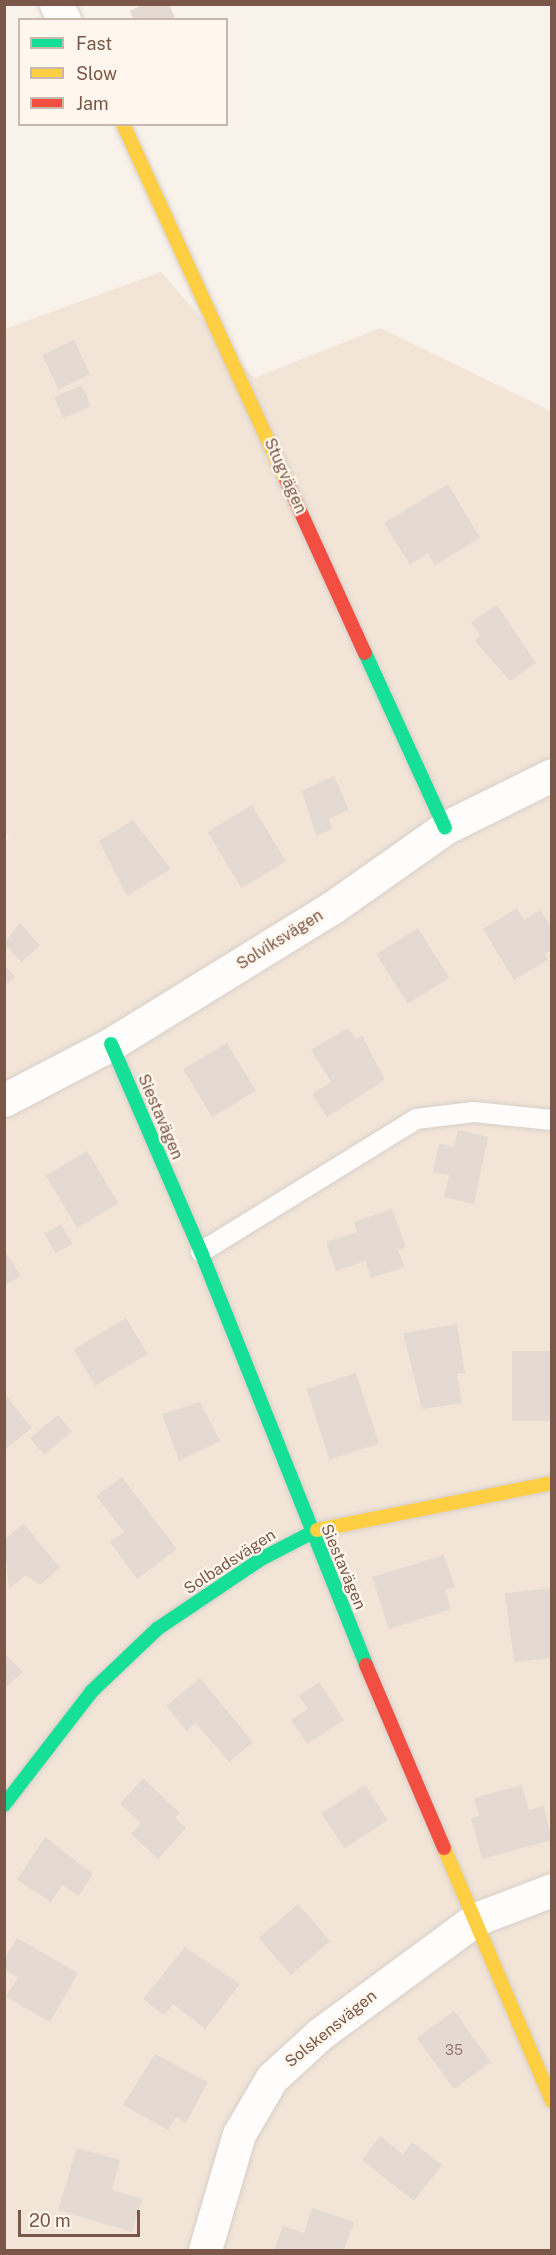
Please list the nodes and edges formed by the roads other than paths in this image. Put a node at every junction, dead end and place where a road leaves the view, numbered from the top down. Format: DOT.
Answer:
graph roads {
  1 [pos="56,4"];
  2 [pos="63,18"];
  3 [pos="124,126"];
  4 [pos="552,775"];
  5 [pos="445,828"];
  6 [pos="111,1044"];
  7 [pos="4,1100"];
  8 [pos="552,1120"];
  9 [pos="201,1252"];
  10 [pos="552,1483"];
  11 [pos="309,1532"];
  12 [pos="4,1805"];
  13 [pos="552,1890"];
  14 [pos="476,1918"];
  15 [pos="552,2101"];
  16 [pos="205,2250"];
  1 -- 2 [label="street"];
  3 -- 5 [label="street, Stugvägen"];
  4 -- 5 [label="street, Solviksvägen"];
  5 -- 6 [label="street, Solviksvägen"];
  6 -- 7 [label="street, Solviksvägen"];
  6 -- 9 [label="street, Siestavägen"];
  8 -- 9 [label="lane"];
  9 -- 11 [label="street, Siestavägen"];
  10 -- 11 [label="street, Solbadsvägen"];
  11 -- 12 [label="street, Solbadsvägen"];
  11 -- 14 [label="street, Siestavägen"];
  13 -- 14 [label="street, Solskensvägen"];
  14 -- 15 [label="street, Siestavägen"];
  14 -- 16 [label="street, Solskensvägen"];
}
